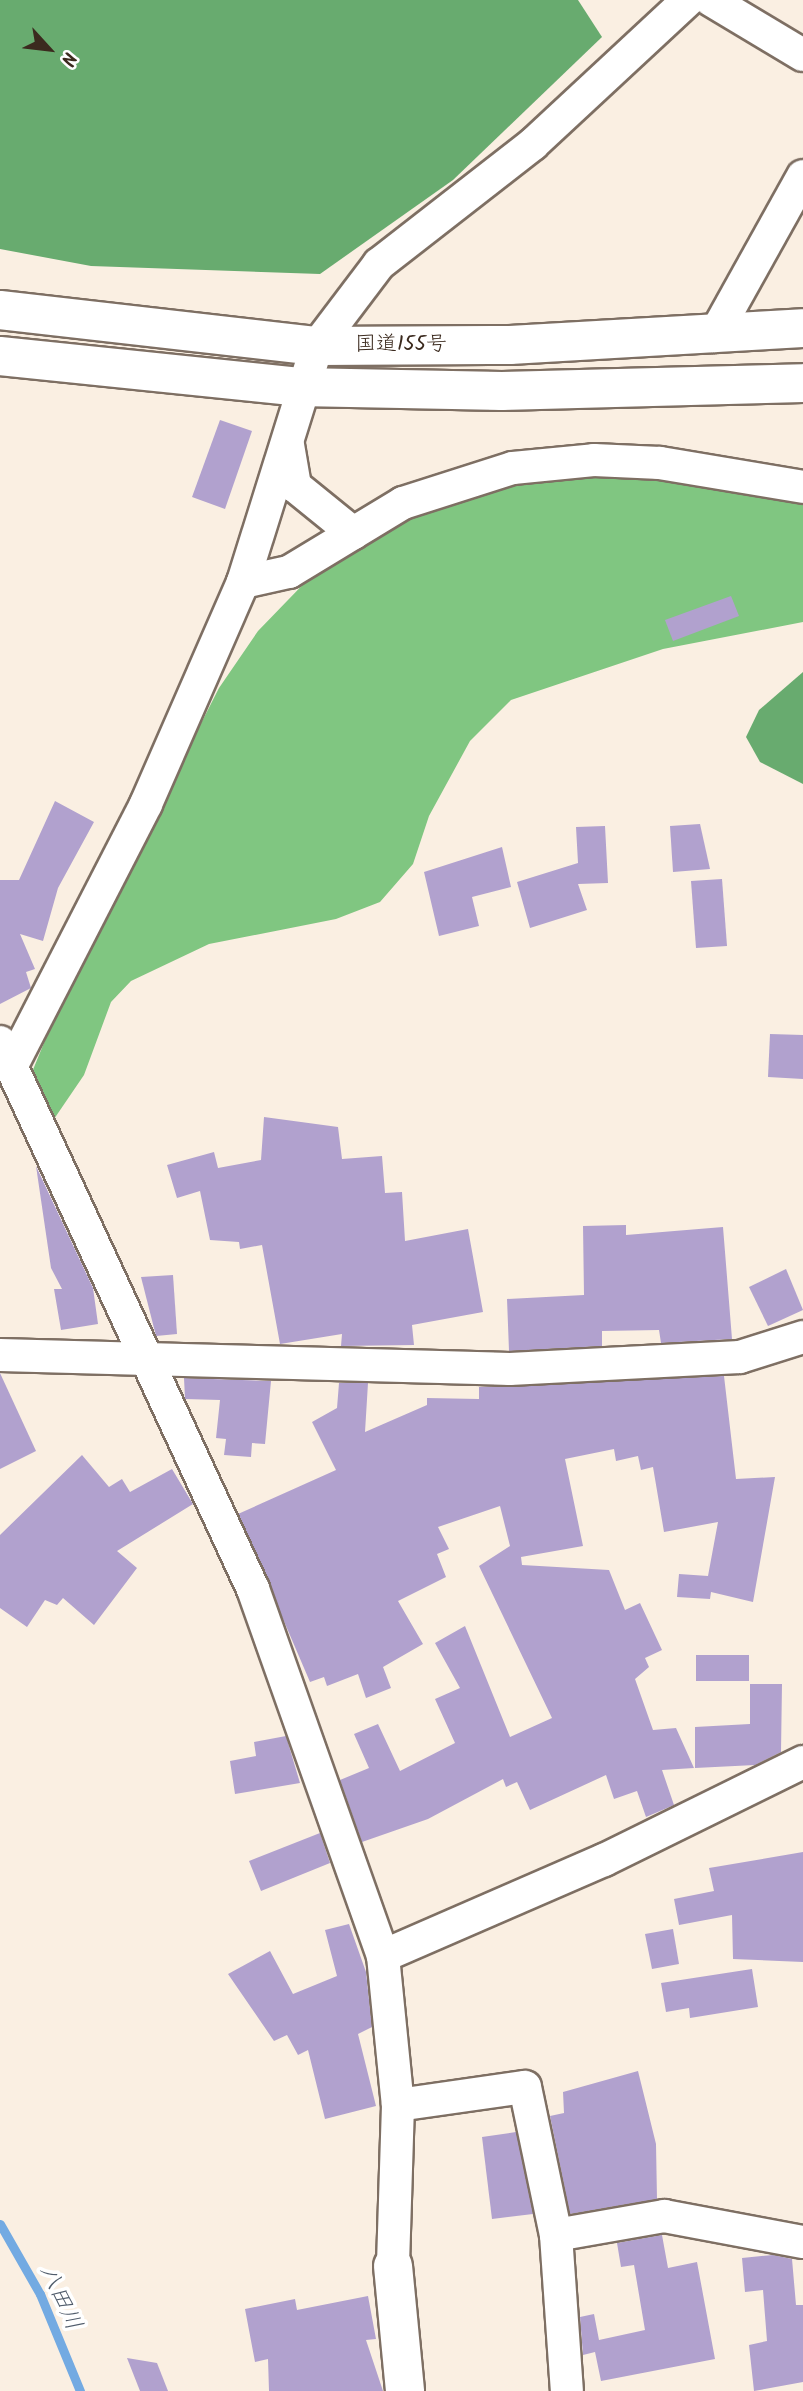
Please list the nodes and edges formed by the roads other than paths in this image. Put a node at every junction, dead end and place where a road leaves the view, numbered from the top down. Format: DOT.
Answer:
graph roads {
  1 [pos="688,0"];
  2 [pos="711,0"];
  3 [pos="803,55"];
  4 [pos="803,176"];
  5 [pos="0,310"];
  6 [pos="803,328"];
  7 [pos="714,336"];
  8 [pos="317,346"];
  9 [pos="0,356"];
  10 [pos="803,383"];
  11 [pos="299,387"];
  12 [pos="287,437"];
  13 [pos="803,487"];
  14 [pos="353,533"];
  15 [pos="243,582"];
  16 [pos="6,1054"];
  17 [pos="803,1337"];
  18 [pos="0,1355"];
  19 [pos="149,1360"];
  20 [pos="803,1762"];
  21 [pos="383,1956"];
  22 [pos="398,2105"];
  23 [pos="556,2235"];
  24 [pos="803,2242"];
  25 [pos="393,2266"];
  26 [pos="405,2391"];
  27 [pos="567,2391"];
  1 -- 8 [label="street"];
  2 -- 3 [label="street"];
  4 -- 7 [label="street"];
  5 -- 8 [label="main road, 国道155号"];
  6 -- 7 [label="main road, 国道155号"];
  7 -- 8 [label="main road, 国道155号"];
  8 -- 11 [label="street"];
  9 -- 11 [label="main road, 国道155号"];
  10 -- 11 [label="main road, 国道155号"];
  11 -- 12 [label="street"];
  12 -- 14 [label="street"];
  12 -- 15 [label="street"];
  13 -- 14 [label="street"];
  14 -- 15 [label="street"];
  15 -- 16 [label="street"];
  16 -- 19 [label="street"];
  17 -- 19 [label="street"];
  18 -- 19 [label="street"];
  19 -- 21 [label="street"];
  20 -- 21 [label="street"];
  21 -- 22 [label="street"];
  22 -- 23 [label="street"];
  22 -- 25 [label="street"];
  23 -- 24 [label="street"];
  23 -- 27 [label="street"];
  25 -- 26 [label="main road"];
}
